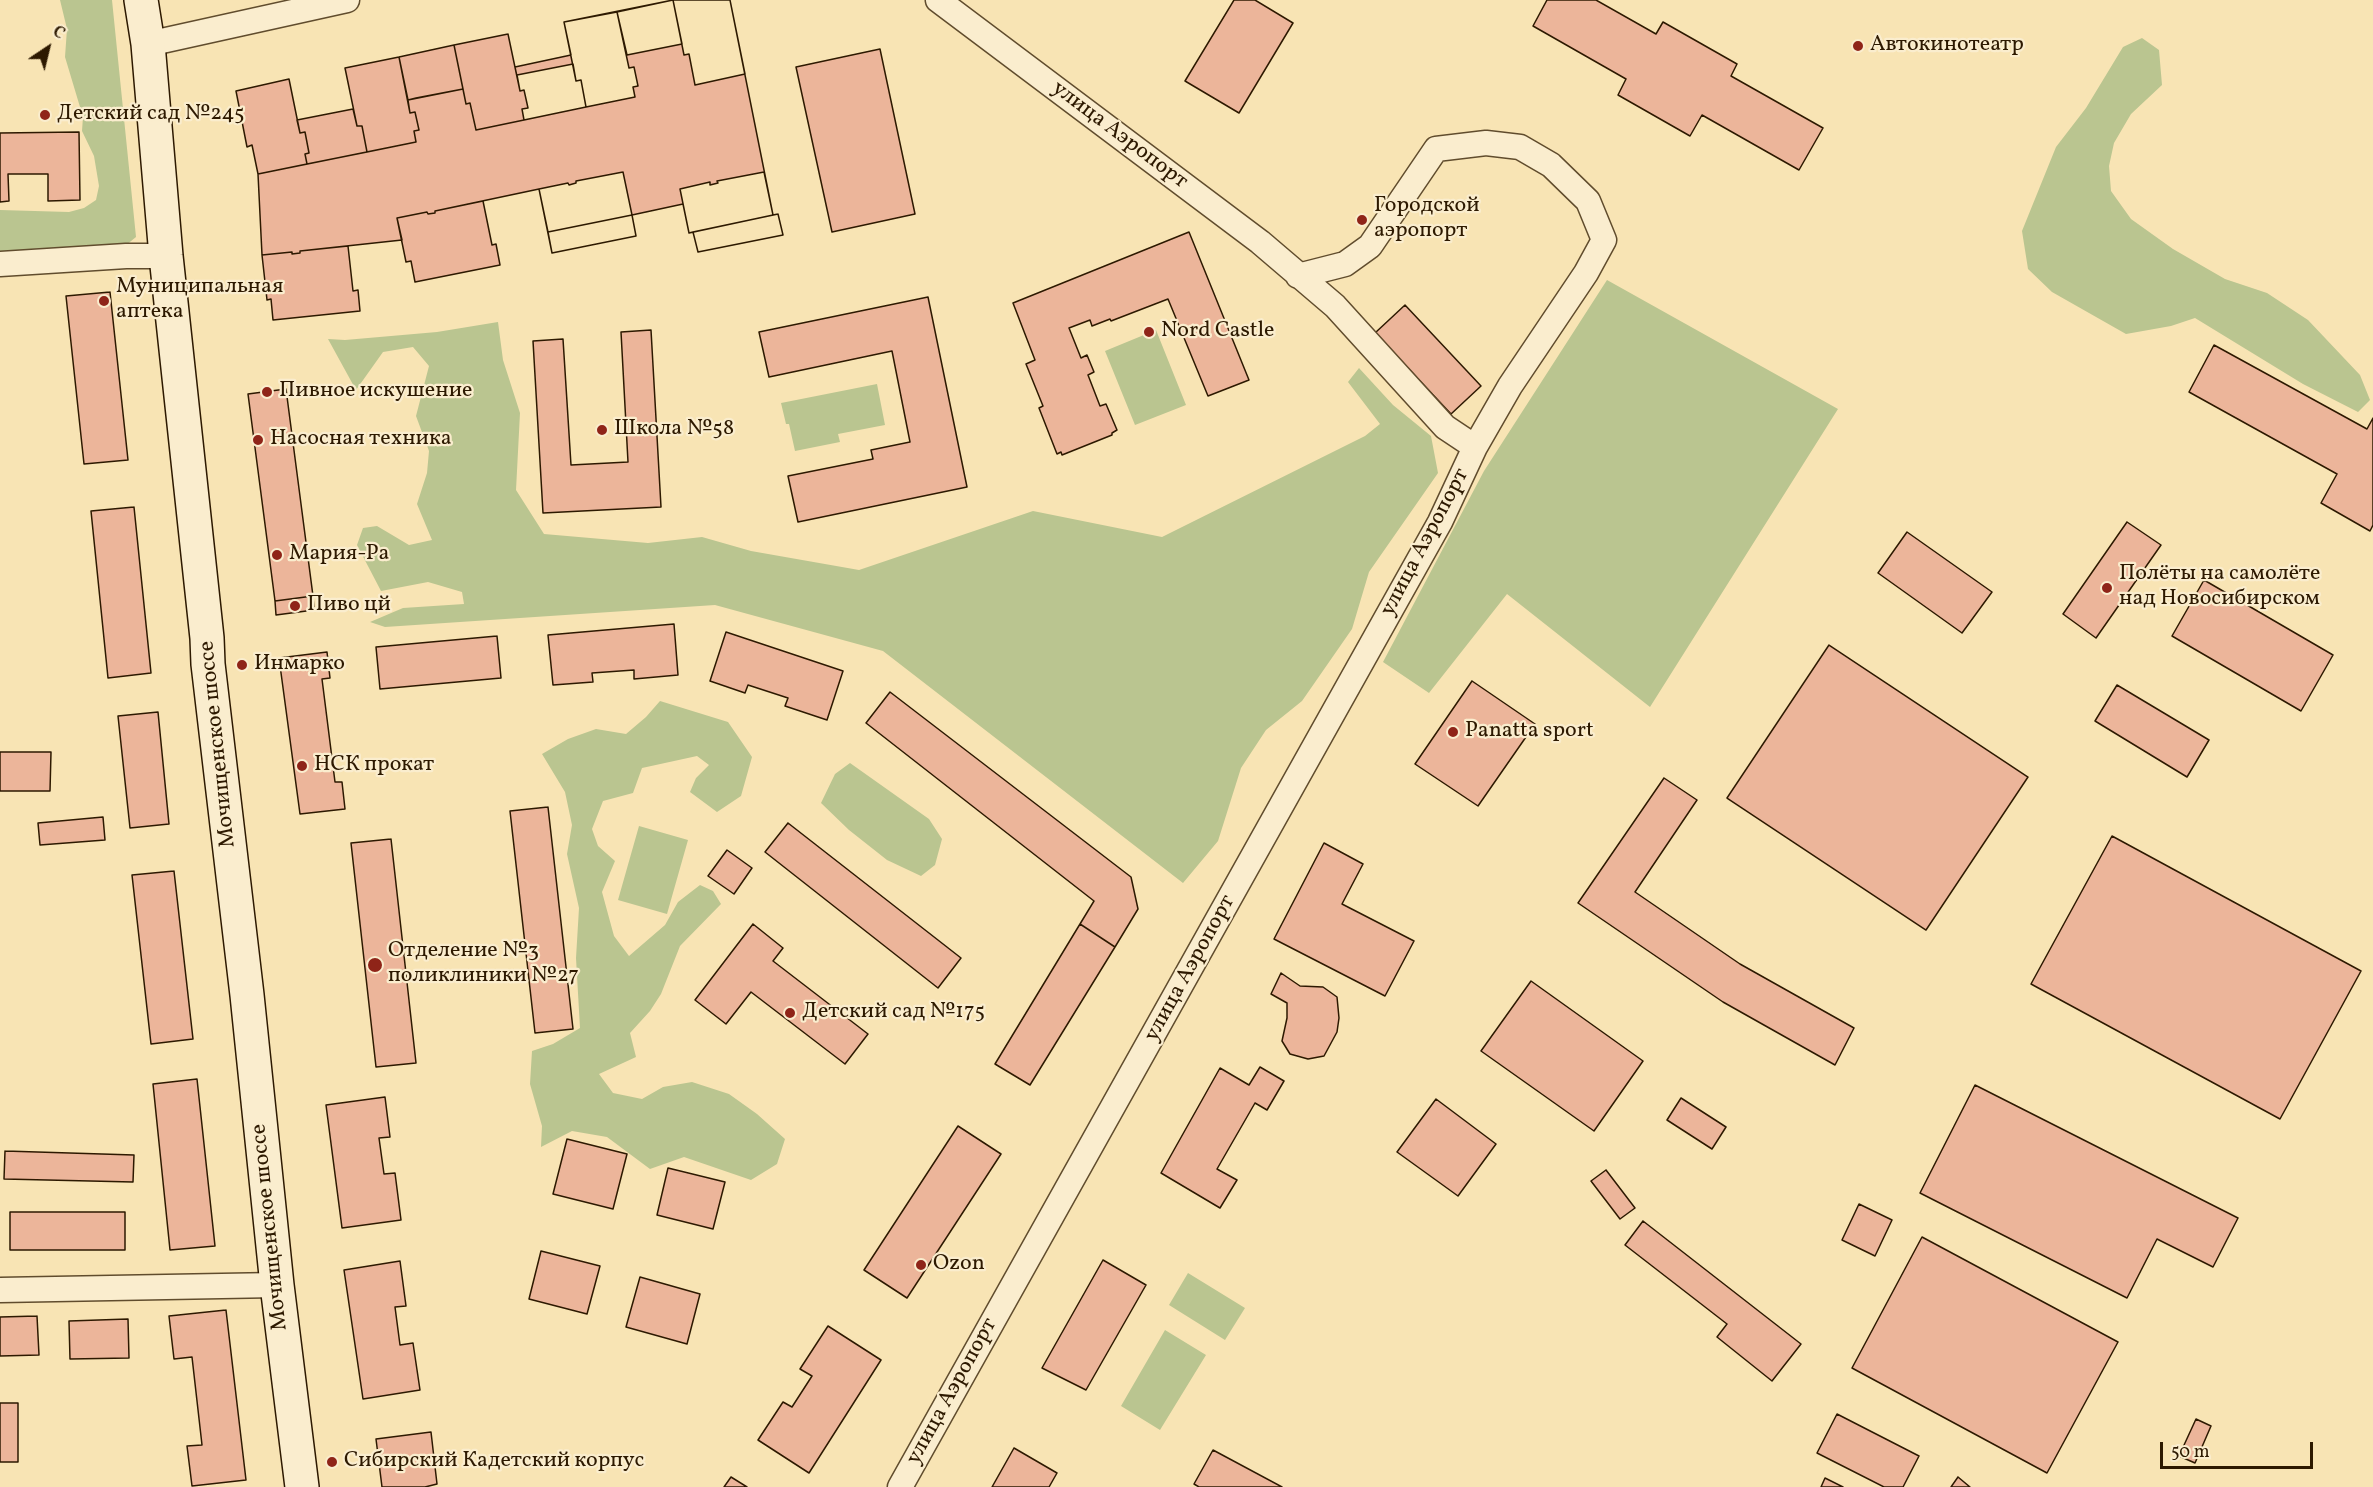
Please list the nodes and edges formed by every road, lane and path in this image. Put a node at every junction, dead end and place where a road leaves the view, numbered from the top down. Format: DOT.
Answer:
graph roads {
  1 [pos="141,0"];
  2 [pos="347,0"];
  3 [pos="938,0"];
  4 [pos="148,44"];
  5 [pos="166,256"];
  6 [pos="0,264"];
  7 [pos="1298,276"];
  8 [pos="1475,447"];
  9 [pos="277,1285"];
  10 [pos="0,1290"];
  11 [pos="302,1487"];
  12 [pos="900,1487"];
  1 -- 4 [label="main road, Мочищенское шоссе"];
  2 -- 4 [label="street"];
  3 -- 7 [label="street, улица Аэропорт"];
  4 -- 5 [label="main road, Мочищенское шоссе"];
  5 -- 6 [label="street"];
  5 -- 9 [label="main road, Мочищенское шоссе"];
  7 -- 8 [label="street, улица Аэропорт"];
  7 -- 8 [label="street, улица Аэропорт"];
  8 -- 12 [label="street, улица Аэропорт"];
  9 -- 10 [label="street"];
  9 -- 11 [label="main road, Мочищенское шоссе"];
}
